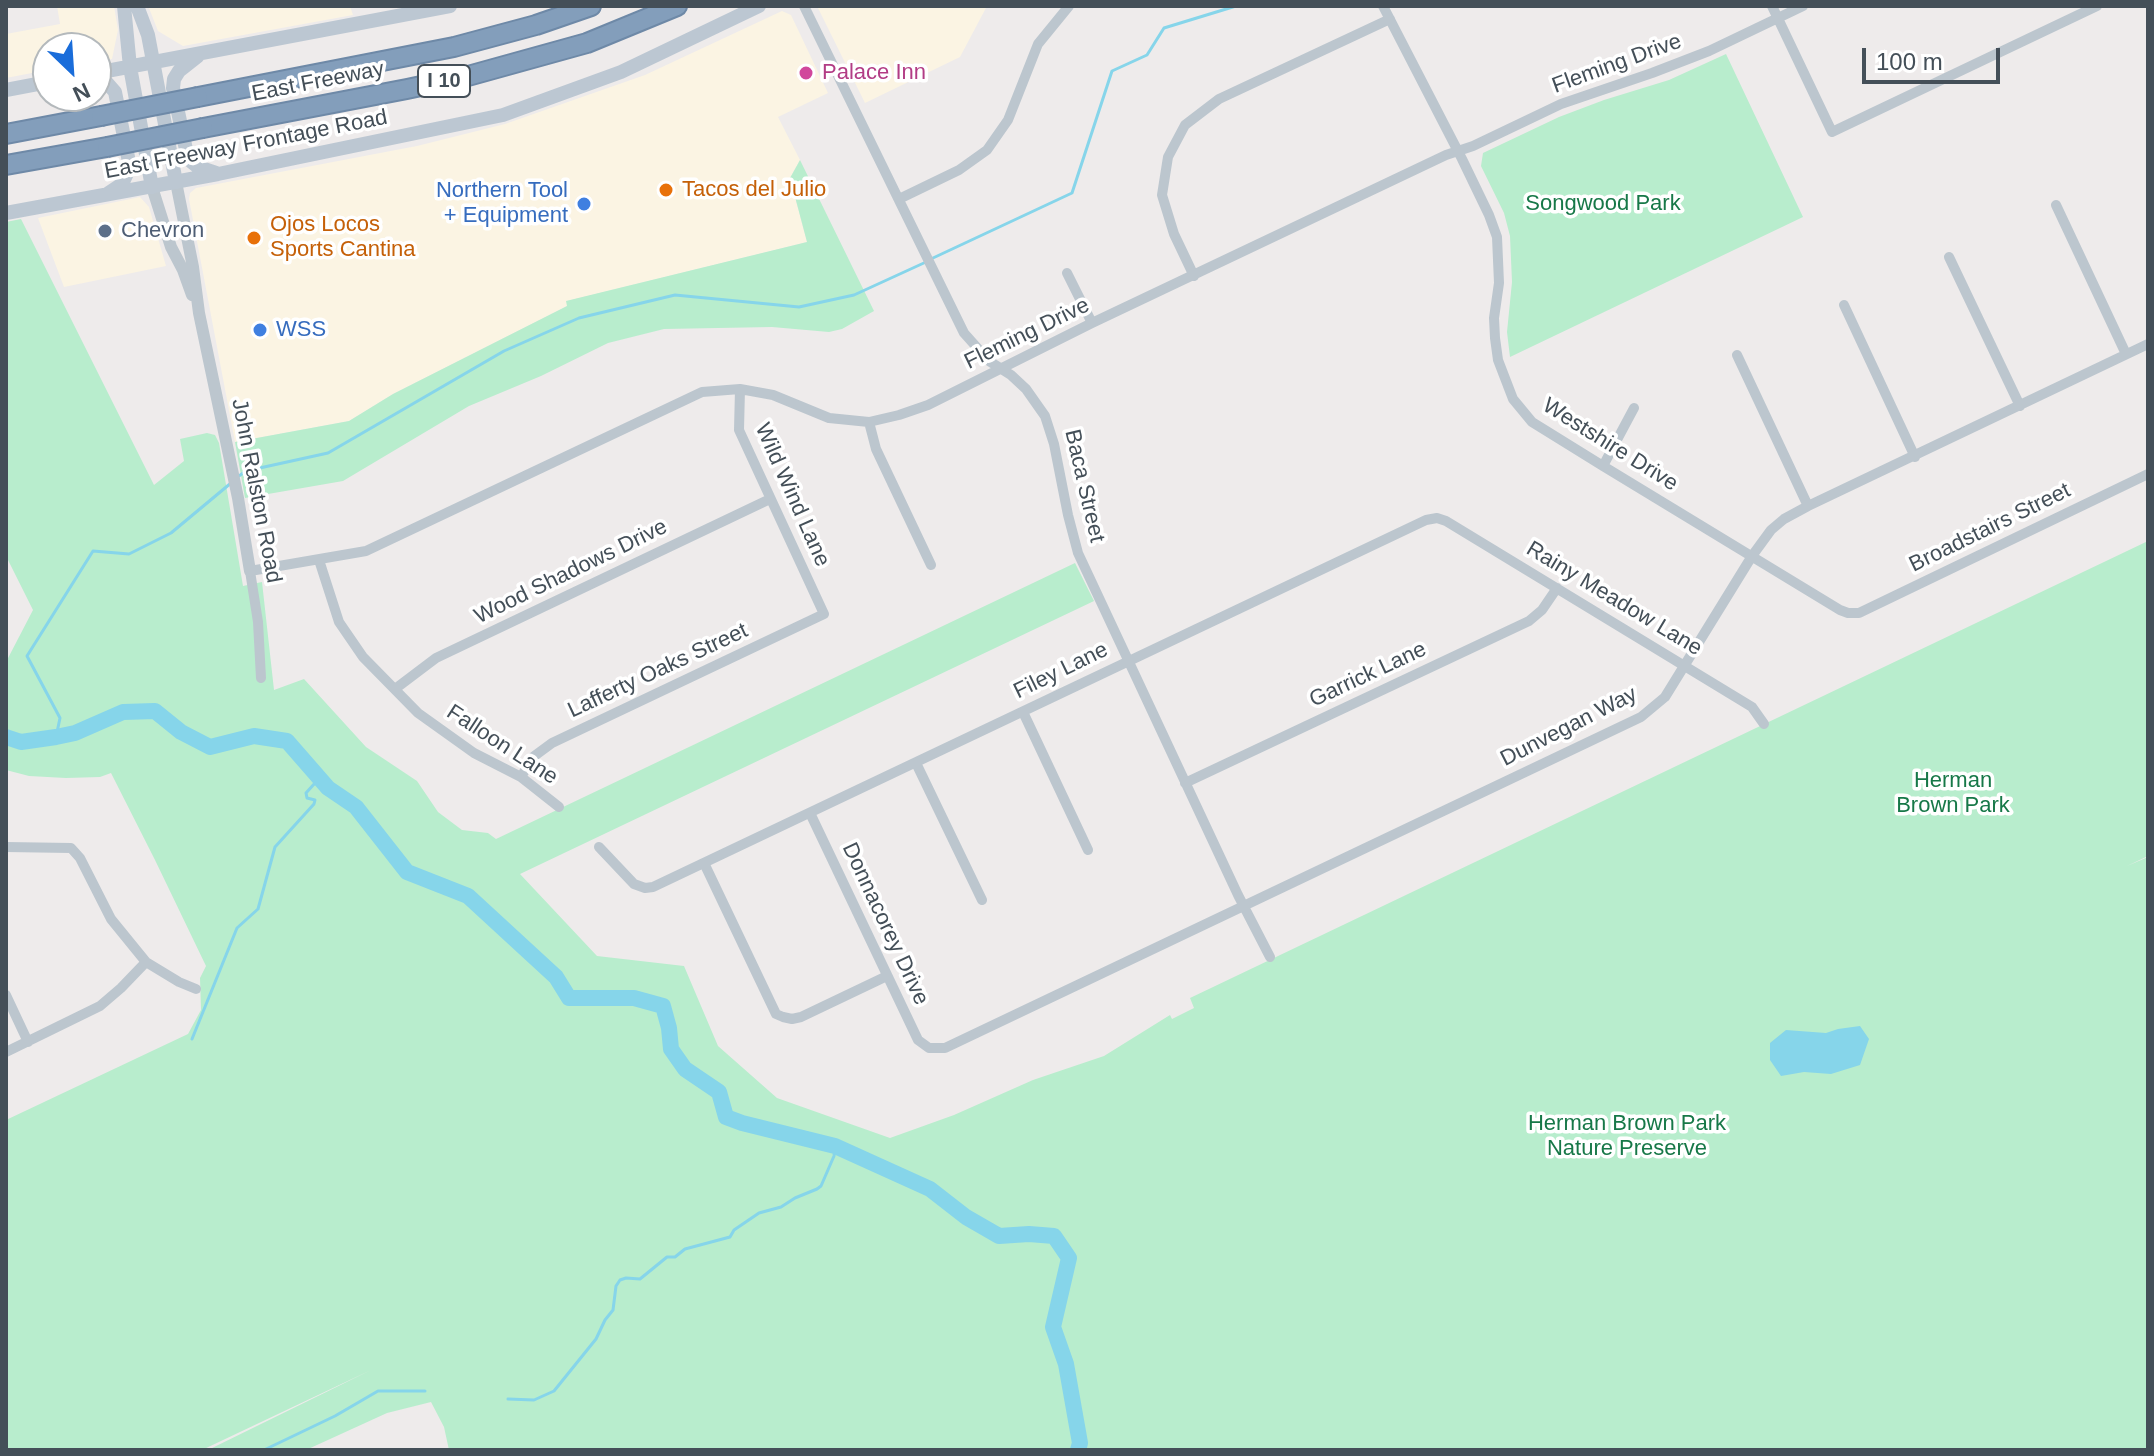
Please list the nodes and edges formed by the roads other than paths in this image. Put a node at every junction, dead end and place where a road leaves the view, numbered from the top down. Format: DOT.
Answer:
graph roads {
  1 [pos="124,6"];
  2 [pos="137,6"];
  3 [pos="450,6"];
  4 [pos="591,6"];
  5 [pos="677,6"];
  6 [pos="759,6"];
  7 [pos="804,6"];
  8 [pos="1069,6"];
  9 [pos="1383,6"];
  10 [pos="1772,6"];
  11 [pos="1803,6"];
  12 [pos="2097,6"];
  13 [pos="1778,18"];
  14 [pos="1390,19"];
  15 [pos="201,53"];
  16 [pos="154,62"];
  17 [pos="130,67"];
  18 [pos="112,70"];
  19 [pos="32,85"];
  20 [pos="112,89"];
  21 [pos="6,90"];
  22 [pos="6,134"];
  23 [pos="1458,151"];
  24 [pos="6,165"];
  25 [pos="218,174"];
  26 [pos="176,182"];
  27 [pos="152,187"];
  28 [pos="104,197"];
  29 [pos="899,199"];
  30 [pos="2056,205"];
  31 [pos="6,213"];
  32 [pos="1949,257"];
  33 [pos="1067,273"];
  34 [pos="1194,276"];
  35 [pos="1844,305"];
  36 [pos="199,313"];
  37 [pos="1092,323"];
  38 [pos="2148,344"];
  39 [pos="2126,354"];
  40 [pos="1737,355"];
  41 [pos="1000,369"];
  42 [pos="740,389"];
  43 [pos="2020,406"];
  44 [pos="1634,408"];
  45 [pos="869,422"];
  46 [pos="1915,457"];
  47 [pos="1603,466"];
  48 [pos="2148,474"];
  49 [pos="770,499"];
  50 [pos="1808,506"];
  51 [pos="1437,518"];
  52 [pos="1752,556"];
  53 [pos="319,560"];
  54 [pos="931,565"];
  55 [pos="250,571"];
  56 [pos="1557,588"];
  57 [pos="1848,613"];
  58 [pos="824,614"];
  59 [pos="1128,661"];
  60 [pos="1686,666"];
  61 [pos="261,678"];
  62 [pos="395,689"];
  63 [pos="1023,712"];
  64 [pos="1764,724"];
  65 [pos="916,763"];
  66 [pos="521,777"];
  67 [pos="1185,783"];
  68 [pos="559,807"];
  69 [pos="810,813"];
  70 [pos="6,847"];
  71 [pos="599,847"];
  72 [pos="1088,850"];
  73 [pos="704,863"];
  74 [pos="982,900"];
  75 [pos="1243,906"];
  76 [pos="1270,957"];
  77 [pos="146,962"];
  78 [pos="887,976"];
  79 [pos="196,989"];
  80 [pos="6,995"];
  81 [pos="28,1042"];
  82 [pos="929,1048"];
  83 [pos="6,1052"];
  1 -- 17 [label="main road, John Ralston Road"];
  2 -- 16 [label="main road"];
  3 -- 15 [label="main road"];
  4 -- 22 [label="highway, East Freeway / I 10, bridge"];
  5 -- 24 [label="highway, East Freeway / I 10, bridge"];
  6 -- 25 [label="main road, East Freeway Frontage Road"];
  7 -- 29 [label="street, Baca Street"];
  8 -- 29 [label="street"];
  9 -- 14 [label="street, Westshire Drive"];
  10 -- 13 [label="street"];
  11 -- 13 [label="street, Fleming Drive"];
  12 -- 13 [label="street"];
  13 -- 23 [label="street, Fleming Drive"];
  14 -- 23 [label="street, Westshire Drive"];
  14 -- 34 [label="street"];
  15 -- 16 [label="main road"];
  15 -- 25 [label="main road"];
  16 -- 17 [label="main road"];
  16 -- 26 [label="main road"];
  17 -- 18 [label="main road"];
  17 -- 27 [label="main road, John Ralston Road"];
  19 -- 21 [label="main road"];
  20 -- 28 [label="main road"];
  23 -- 34 [label="street, Fleming Drive"];
  23 -- 47 [label="street, Westshire Drive"];
  25 -- 26 [label="main road, East Freeway Frontage Road"];
  26 -- 27 [label="main road, East Freeway Frontage Road"];
  26 -- 36 [label="street, John Ralston Road"];
  27 -- 28 [label="main road, East Freeway Frontage Road"];
  27 -- 36 [label="street, John Ralston Road"];
  28 -- 31 [label="main road, East Freeway Frontage Road"];
  29 -- 41 [label="street, Baca Street"];
  30 -- 39 [label="street"];
  32 -- 43 [label="street"];
  33 -- 37 [label="street"];
  34 -- 37 [label="street, Fleming Drive"];
  35 -- 46 [label="street"];
  36 -- 55 [label="street, John Ralston Road"];
  37 -- 41 [label="street, Fleming Drive"];
  38 -- 39 [label="street, Dunvegan Way"];
  39 -- 43 [label="street, Dunvegan Way"];
  40 -- 50 [label="street"];
  41 -- 45 [label="street, Fleming Drive"];
  41 -- 59 [label="street, Baca Street"];
  42 -- 45 [label="street, Fleming Drive"];
  42 -- 49 [label="street, Wild Wind Lane"];
  42 -- 53 [label="street, Fleming Drive"];
  43 -- 46 [label="street, Dunvegan Way"];
  44 -- 47 [label="street"];
  45 -- 54 [label="street"];
  46 -- 50 [label="street, Dunvegan Way"];
  47 -- 52 [label="street, Westshire Drive"];
  48 -- 57 [label="street, Broadstairs Street"];
  49 -- 58 [label="street, Wild Wind Lane"];
  49 -- 62 [label="street, Wood Shadows Drive"];
  50 -- 52 [label="street, Dunvegan Way"];
  51 -- 56 [label="street, Rainy Meadow Lane"];
  51 -- 59 [label="street, Filey Lane"];
  52 -- 57 [label="street, Westshire Drive"];
  52 -- 60 [label="street, Dunvegan Way"];
  53 -- 55 [label="street, Fleming Drive"];
  53 -- 62 [label="street, Falloon Lane"];
  55 -- 61 [label="street, John Ralston Road"];
  56 -- 60 [label="street, Rainy Meadow Lane"];
  56 -- 67 [label="street, Garrick Lane"];
  58 -- 66 [label="street, Lafferty Oaks Street"];
  59 -- 63 [label="street, Filey Lane"];
  59 -- 67 [label="street, Baca Street"];
  60 -- 64 [label="street, Rainy Meadow Lane"];
  60 -- 75 [label="street, Dunvegan Way"];
  62 -- 66 [label="street, Falloon Lane"];
  63 -- 65 [label="street, Filey Lane"];
  63 -- 72 [label="street"];
  65 -- 69 [label="street, Filey Lane"];
  65 -- 74 [label="street"];
  66 -- 68 [label="street, Falloon Lane"];
  67 -- 75 [label="street, Baca Street"];
  69 -- 73 [label="street, Filey Lane"];
  69 -- 78 [label="street, Donnacorey Drive"];
  70 -- 77 [label="street"];
  71 -- 73 [label="street, Filey Lane"];
  73 -- 78 [label="street"];
  75 -- 76 [label="street, Baca Street"];
  75 -- 82 [label="street, Dunvegan Way"];
  77 -- 79 [label="street"];
  77 -- 81 [label="street"];
  78 -- 82 [label="street, Donnacorey Drive"];
  80 -- 81 [label="street"];
  81 -- 83 [label="street"];
}
